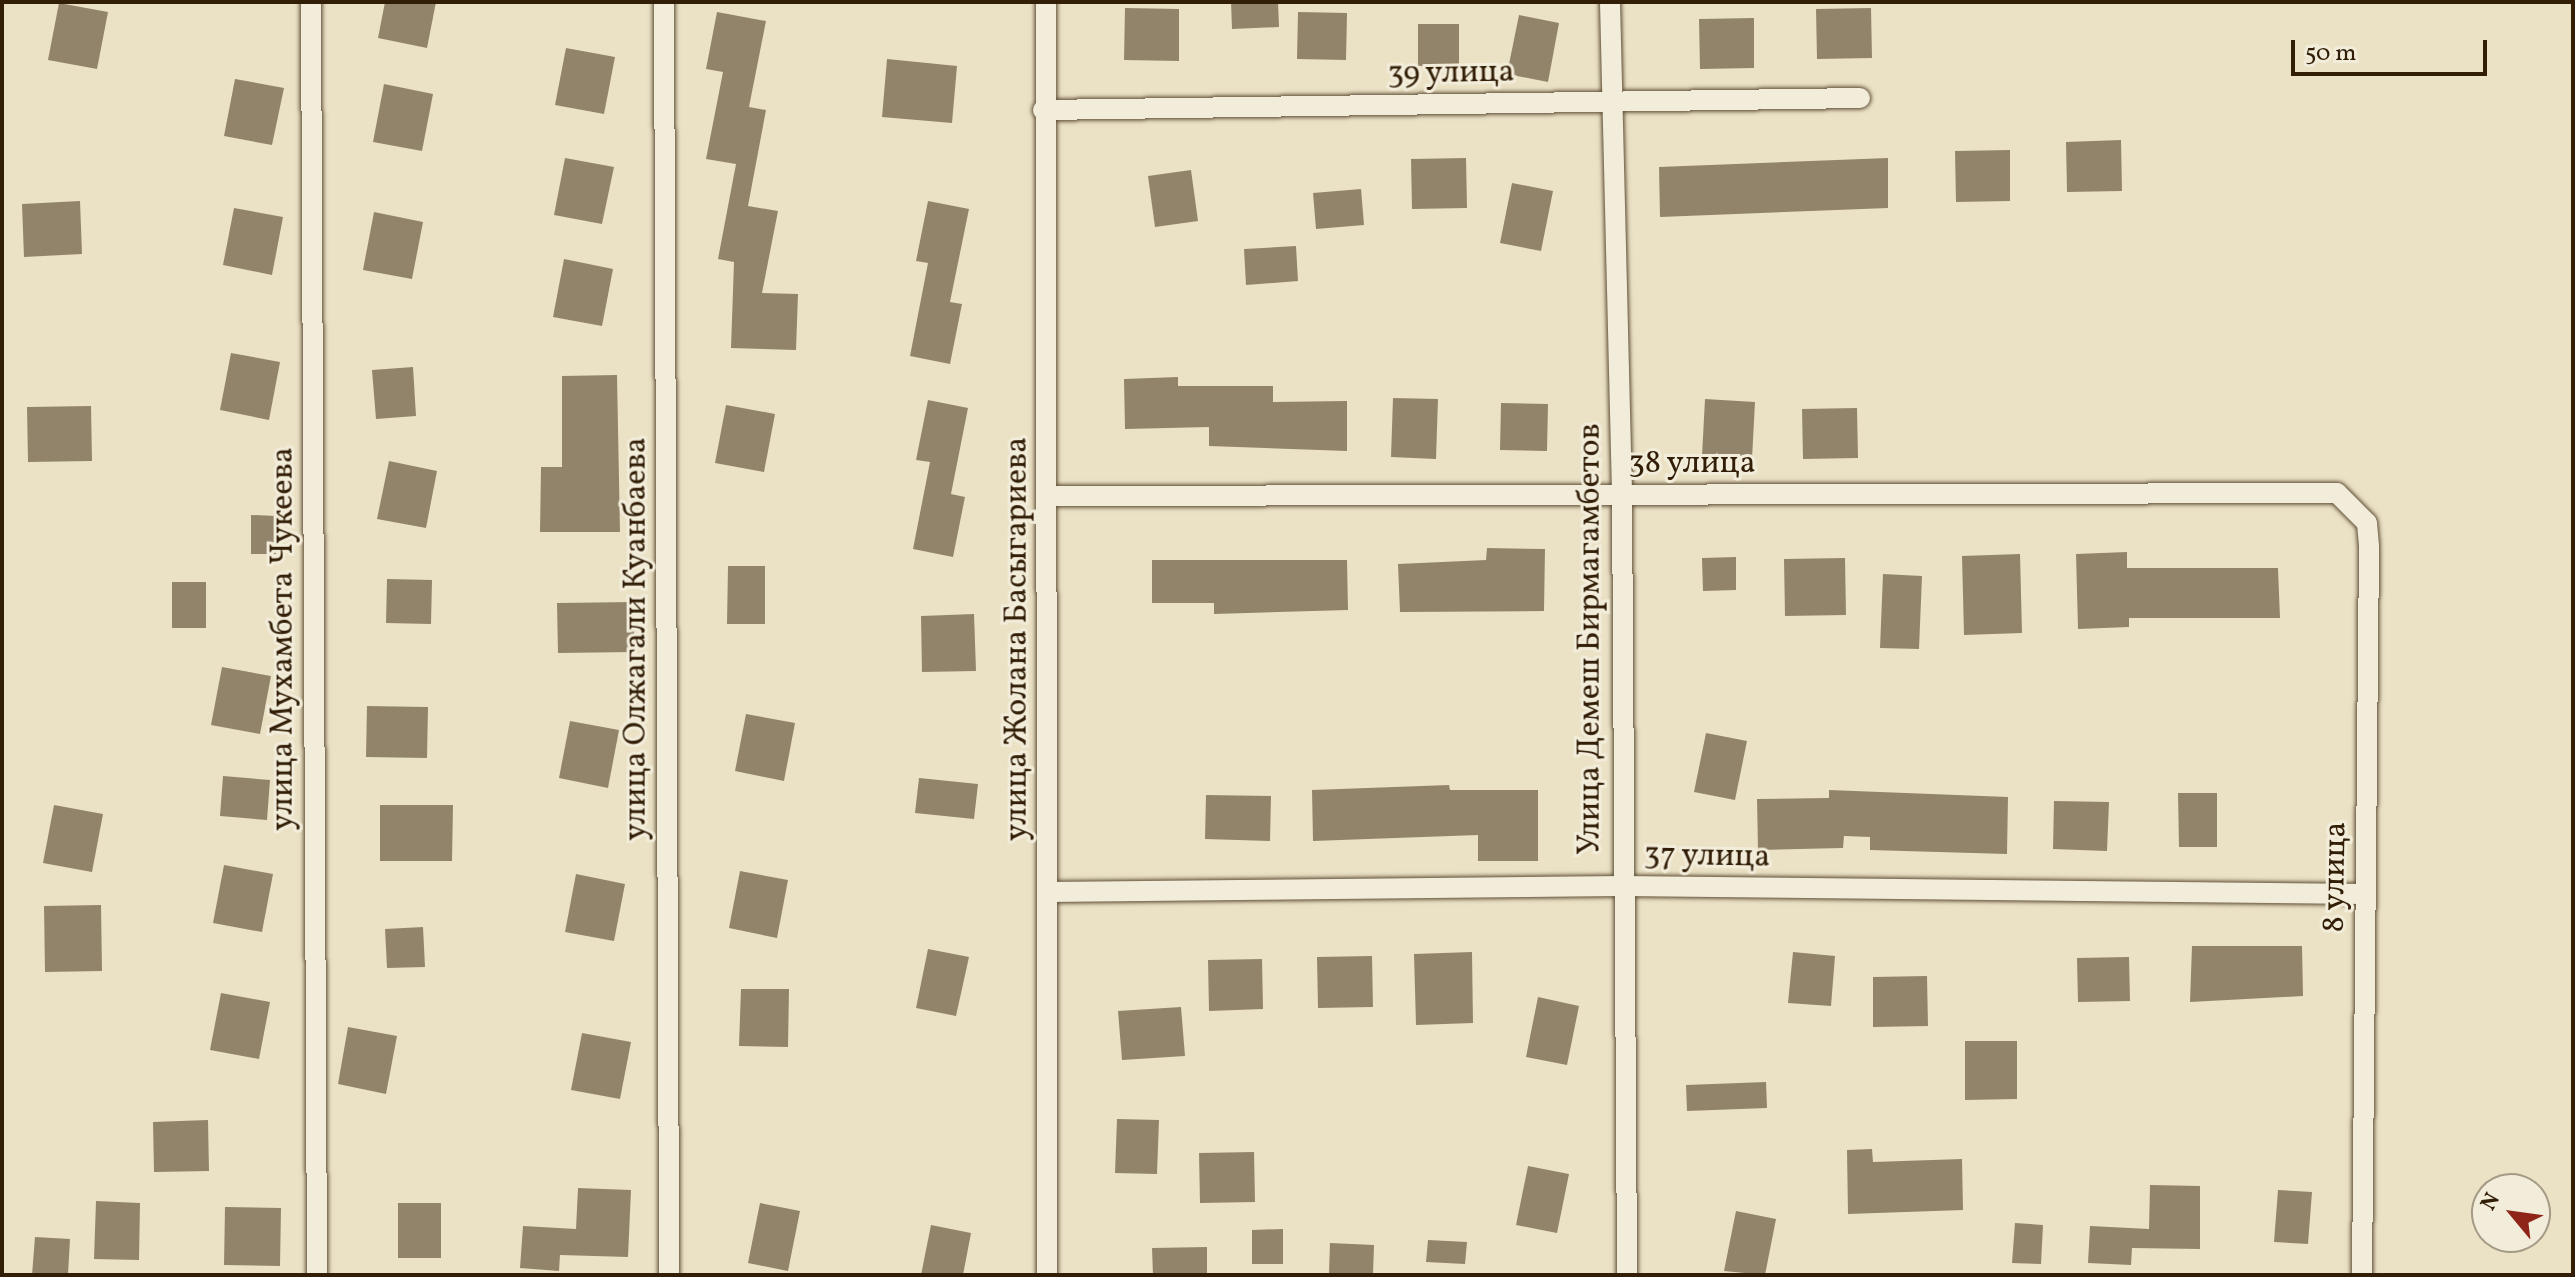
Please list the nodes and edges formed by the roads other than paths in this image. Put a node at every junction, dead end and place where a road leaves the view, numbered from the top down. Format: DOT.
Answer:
graph roads {
  1 [pos="311,2"];
  2 [pos="664,2"];
  3 [pos="1046,2"];
  4 [pos="1610,2"];
  5 [pos="1860,98"];
  6 [pos="1612,102"];
  7 [pos="1043,110"];
  8 [pos="2337,493"];
  9 [pos="1622,494"];
  10 [pos="1048,496"];
  11 [pos="1622,886"];
  12 [pos="1049,892"];
  13 [pos="2365,894"];
  14 [pos="317,1275"];
  15 [pos="669,1275"];
  16 [pos="1047,1275"];
  17 [pos="1627,1275"];
  18 [pos="2362,1275"];
  1 -- 14 [label="street, улица Мухамбета Чукеева"];
  2 -- 15 [label="street, улица Олжагали Куанбаева"];
  3 -- 7 [label="street, улица Жолана Басыгариева"];
  4 -- 6 [label="street, Улица Демеш Бирмагамбетов"];
  5 -- 6 [label="street, 39 улица"];
  6 -- 7 [label="street, 39 улица"];
  6 -- 9 [label="street, Улица Демеш Бирмагамбетов"];
  7 -- 10 [label="street, улица Жолана Басыгариева"];
  8 -- 9 [label="street, 38 улица"];
  8 -- 13 [label="street, 8 улица"];
  9 -- 10 [label="street, 38 улица"];
  9 -- 11 [label="street, Улица Демеш Бирмагамбетов"];
  10 -- 12 [label="street, улица Жолана Басыгариева"];
  11 -- 12 [label="street, 37 улица"];
  11 -- 13 [label="street, 37 улица"];
  11 -- 17 [label="street, Улица Демеш Бирмагамбетов"];
  12 -- 16 [label="street, улица Жолана Басыгариева"];
  13 -- 18 [label="street, 8 улица"];
}
